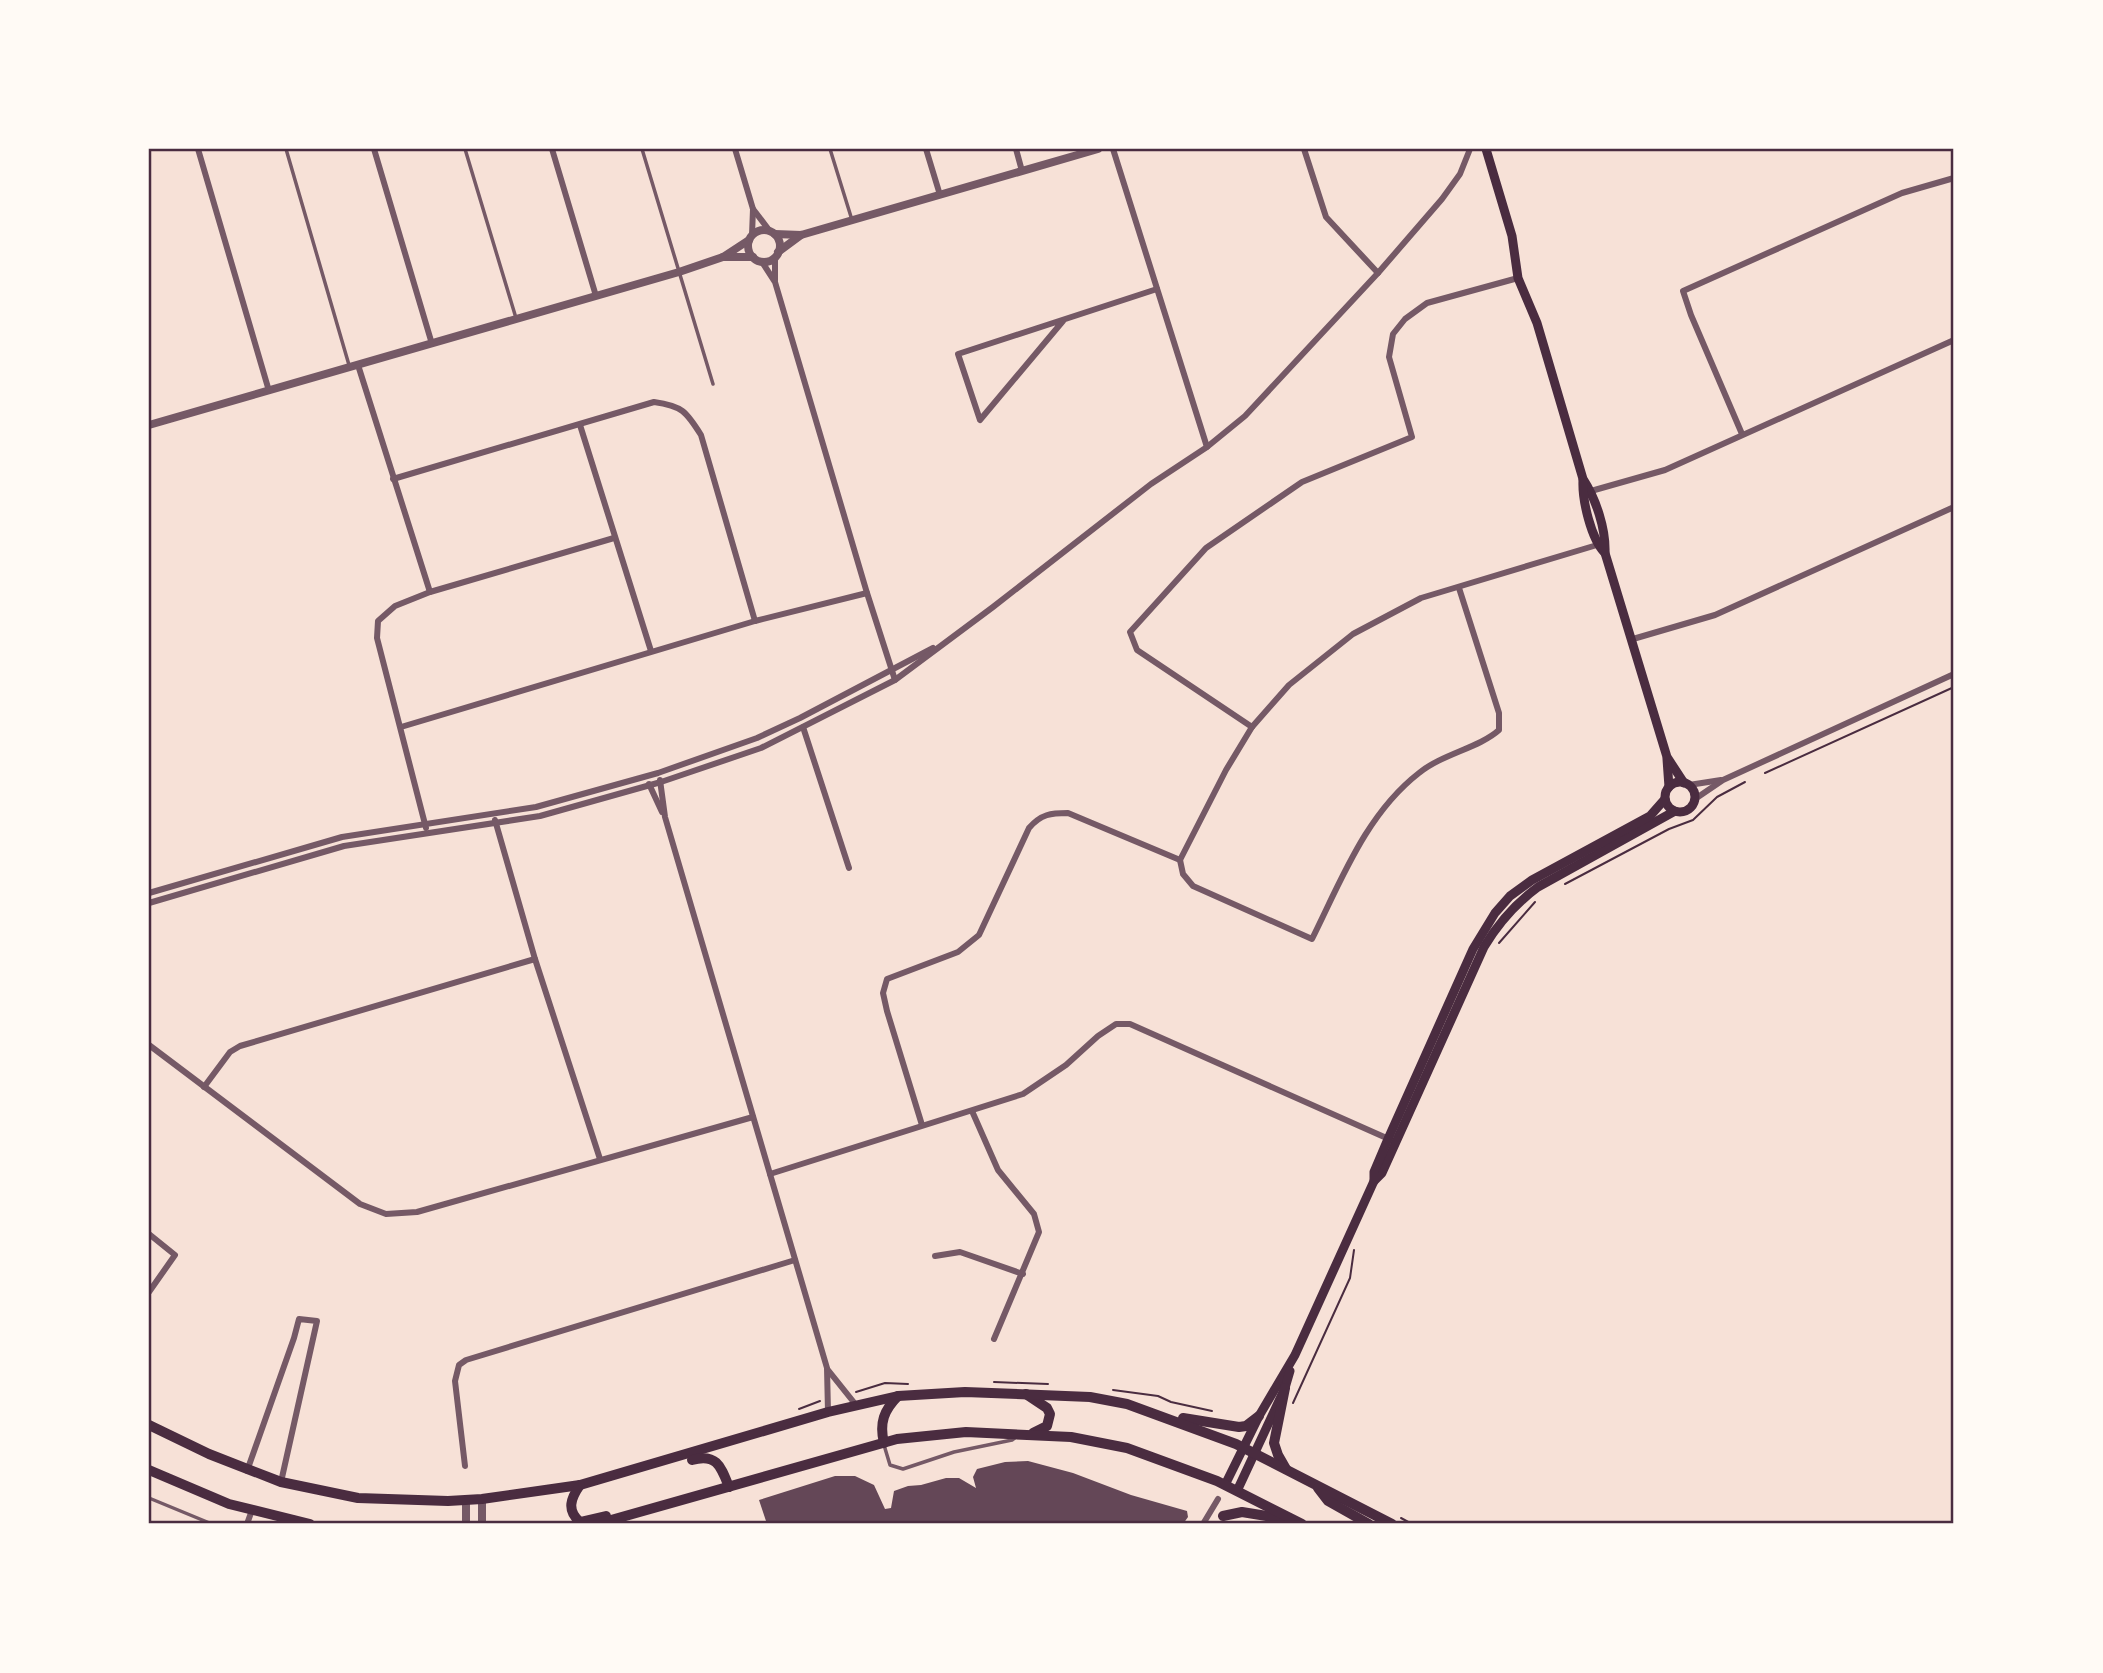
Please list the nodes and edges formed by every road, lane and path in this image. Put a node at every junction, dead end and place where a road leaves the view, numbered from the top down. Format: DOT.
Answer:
graph roads {
  1 [pos="198,149"];
  2 [pos="286,149"];
  3 [pos="374,149"];
  4 [pos="465,149"];
  5 [pos="552,149"];
  6 [pos="642,149"];
  7 [pos="735,149"];
  8 [pos="830,149"];
  9 [pos="926,149"];
  10 [pos="1016,149"];
  11 [pos="1098,149"];
  12 [pos="1113,149"];
  13 [pos="1304,149"];
  14 [pos="1470,149"];
  15 [pos="1486,149"];
  16 [pos="1022,171"];
  17 [pos="1954,178"];
  18 [pos="940,195"];
  19 [pos="753,209"];
  20 [pos="852,221"];
  21 [pos="772,232"];
  22 [pos="801,235"];
  23 [pos="750,237"];
  24 [pos="777,254"];
  25 [pos="723,257"];
  26 [pos="753,257"];
  27 [pos="762,262"];
  28 [pos="679,272"];
  29 [pos="1378,273"];
  30 [pos="1518,278"];
  31 [pos="775,282"];
  32 [pos="1157,289"];
  33 [pos="596,296"];
  34 [pos="516,319"];
  35 [pos="1063,321"];
  36 [pos="1954,340"];
  37 [pos="432,344"];
  38 [pos="354,366"];
  39 [pos="713,384"];
  40 [pos="270,391"];
  41 [pos="149,425"];
  42 [pos="580,425"];
  43 [pos="1742,434"];
  44 [pos="1207,447"];
  45 [pos="1583,478"];
  46 [pos="393,479"];
  47 [pos="1591,491"];
  48 [pos="1954,507"];
  49 [pos="614,538"];
  50 [pos="1597,545"];
  51 [pos="1605,553"];
  52 [pos="1459,588"];
  53 [pos="430,592"];
  54 [pos="867,593"];
  55 [pos="755,621"];
  56 [pos="1633,639"];
  57 [pos="947,641"];
  58 [pos="651,651"];
  59 [pos="892,668"];
  60 [pos="1954,674"];
  61 [pos="895,680"];
  62 [pos="1954,686"];
  63 [pos="800,719"];
  64 [pos="401,727"];
  65 [pos="804,727"];
  66 [pos="1252,727"];
  67 [pos="1667,757"];
  68 [pos="658,773"];
  69 [pos="1765,773"];
  70 [pos="646,776"];
  71 [pos="1723,780"];
  72 [pos="661,782"];
  73 [pos="1745,782"];
  74 [pos="1686,784"];
  75 [pos="649,785"];
  76 [pos="1669,787"];
  77 [pos="1665,799"];
  78 [pos="1695,799"];
  79 [pos="1675,811"];
  80 [pos="493,815"];
  81 [pos="665,817"];
  82 [pos="495,824"];
  83 [pos="425,825"];
  84 [pos="427,834"];
  85 [pos="1180,860"];
  86 [pos="849,868"];
  87 [pos="1563,884"];
  88 [pos="149,893"];
  89 [pos="1539,895"];
  90 [pos="149,903"];
  91 [pos="1494,948"];
  92 [pos="535,959"];
  93 [pos="149,1045"];
  94 [pos="204,1087"];
  95 [pos="972,1111"];
  96 [pos="753,1117"];
  97 [pos="922,1125"];
  98 [pos="1392,1141"];
  99 [pos="600,1159"];
  100 [pos="770,1174"];
  101 [pos="149,1234"];
  102 [pos="1355,1247"];
  103 [pos="935,1256"];
  104 [pos="795,1260"];
  105 [pos="1023,1274"];
  106 [pos="149,1292"];
  107 [pos="994,1339"];
  108 [pos="1295,1356"];
  109 [pos="827,1368"];
  110 [pos="1285,1388"];
  111 [pos="1026,1394"];
  112 [pos="898,1396"];
  113 [pos="813,1403"];
  114 [pos="1127,1404"];
  115 [pos="856,1405"];
  116 [pos="1292,1406"];
  117 [pos="794,1412"];
  118 [pos="828,1412"];
  119 [pos="1259,1416"];
  120 [pos="149,1424"];
  121 [pos="1020,1434"];
  122 [pos="884,1443"];
  123 [pos="1244,1447"];
  124 [pos="1256,1452"];
  125 [pos="465,1466"];
  126 [pos="642,1468"];
  127 [pos="149,1470"];
  128 [pos="1287,1470"];
  129 [pos="247,1471"];
  130 [pos="281,1482"];
  131 [pos="1314,1483"];
  132 [pos="580,1485"];
  133 [pos="1225,1485"];
  134 [pos="729,1487"];
  135 [pos="1237,1491"];
  136 [pos="149,1498"];
  137 [pos="482,1499"];
  138 [pos="1218,1499"];
  139 [pos="466,1500"];
  140 [pos="252,1510"];
  141 [pos="1223,1516"];
  142 [pos="616,1521"];
  143 [pos="1297,1522"];
  144 [pos="212,1524"];
  145 [pos="247,1524"];
  146 [pos="310,1524"];
  147 [pos="466,1524"];
  148 [pos="482,1524"];
  149 [pos="597,1524"];
  150 [pos="1203,1524"];
  151 [pos="1368,1524"];
  152 [pos="1392,1524"];
  1 -- 40 [label="street"];
  2 -- 38 [label="lane"];
  3 -- 37 [label="street"];
  4 -- 34 [label="lane"];
  5 -- 33 [label="street"];
  6 -- 28 [label="lane"];
  7 -- 19 [label="street"];
  8 -- 20 [label="lane"];
  9 -- 18 [label="street"];
  10 -- 16 [label="street"];
  11 -- 16 [label="street"];
  12 -- 32 [label="street"];
  13 -- 29 [label="street"];
  14 -- 29 [label="street"];
  15 -- 30 [label="main road"];
  16 -- 18 [label="street"];
  17 -- 43 [label="street"];
  18 -- 20 [label="street"];
  19 -- 21 [label="street"];
  19 -- 23 [label="street"];
  20 -- 22 [label="street"];
  21 -- 22 [label="street"];
  21 -- 23 [label="street"];
  21 -- 24 [label="street"];
  22 -- 24 [label="street"];
  23 -- 25 [label="street"];
  23 -- 26 [label="street"];
  24 -- 27 [label="street"];
  24 -- 31 [label="street"];
  25 -- 26 [label="street"];
  25 -- 28 [label="street"];
  26 -- 27 [label="street"];
  27 -- 31 [label="street"];
  28 -- 33 [label="street"];
  28 -- 39 [label="lane"];
  29 -- 44 [label="street"];
  30 -- 45 [label="main road"];
  30 -- 66 [label="street"];
  31 -- 54 [label="street"];
  32 -- 35 [label="street"];
  32 -- 44 [label="street"];
  33 -- 34 [label="street"];
  34 -- 37 [label="street"];
  35 -- 35 [label="street"];
  36 -- 43 [label="street"];
  37 -- 38 [label="street"];
  38 -- 40 [label="street"];
  38 -- 46 [label="street"];
  40 -- 41 [label="street"];
  42 -- 46 [label="street"];
  42 -- 49 [label="street"];
  42 -- 55 [label="street"];
  43 -- 47 [label="street"];
  44 -- 57 [label="street"];
  45 -- 47 [label="main road"];
  45 -- 50 [label="main road"];
  46 -- 53 [label="street"];
  47 -- 51 [label="main road"];
  48 -- 56 [label="street"];
  49 -- 53 [label="street"];
  49 -- 58 [label="street"];
  50 -- 51 [label="main road"];
  50 -- 52 [label="street"];
  51 -- 56 [label="main road"];
  52 -- 66 [label="street"];
  52 -- 85 [label="street"];
  53 -- 64 [label="street"];
  54 -- 55 [label="street"];
  54 -- 59 [label="street"];
  55 -- 58 [label="street"];
  56 -- 67 [label="main road"];
  57 -- 59 [label="street"];
  57 -- 61 [label="street"];
  58 -- 64 [label="street"];
  59 -- 61 [label="street"];
  59 -- 63 [label="street"];
  60 -- 71 [label="street"];
  61 -- 65 [label="street"];
  62 -- 69 [label="path"];
  63 -- 65 [label="street"];
  63 -- 68 [label="street"];
  64 -- 83 [label="street"];
  65 -- 72 [label="street"];
  65 -- 86 [label="street"];
  66 -- 85 [label="street"];
  67 -- 74 [label="main road"];
  67 -- 76 [label="main road"];
  68 -- 70 [label="street"];
  68 -- 72 [label="street"];
  70 -- 75 [label="street"];
  70 -- 80 [label="street"];
  71 -- 74 [label="street"];
  71 -- 78 [label="street"];
  72 -- 75 [label="street"];
  72 -- 81 [label="street"];
  73 -- 87 [label="path"];
  74 -- 76 [label="main road"];
  74 -- 78 [label="main road"];
  75 -- 81 [label="street"];
  75 -- 82 [label="street"];
  76 -- 77 [label="main road"];
  77 -- 79 [label="main road"];
  77 -- 98 [label="main road"];
  78 -- 79 [label="main road"];
  79 -- 98 [label="main road"];
  80 -- 82 [label="street"];
  80 -- 83 [label="street"];
  81 -- 96 [label="street"];
  82 -- 84 [label="street"];
  82 -- 92 [label="street"];
  83 -- 84 [label="street"];
  83 -- 88 [label="street"];
  84 -- 90 [label="street"];
  85 -- 97 [label="street"];
  89 -- 91 [label="path"];
  92 -- 94 [label="street"];
  92 -- 99 [label="street"];
  93 -- 94 [label="street"];
  94 -- 99 [label="street"];
  95 -- 97 [label="street"];
  95 -- 98 [label="street"];
  95 -- 105 [label="street"];
  96 -- 99 [label="street"];
  96 -- 100 [label="street"];
  97 -- 100 [label="street"];
  98 -- 108 [label="main road"];
  100 -- 104 [label="street"];
  101 -- 106 [label="street"];
  102 -- 116 [label="path"];
  103 -- 105 [label="street"];
  104 -- 109 [label="street"];
  104 -- 125 [label="street"];
  105 -- 107 [label="street"];
  108 -- 110 [label="main road"];
  108 -- 119 [label="main road"];
  109 -- 115 [label="street"];
  109 -- 118 [label="street"];
  110 -- 124 [label="main road"];
  110 -- 128 [label="highway"];
  111 -- 112 [label="highway"];
  111 -- 114 [label="highway"];
  111 -- 121 [label="highway"];
  112 -- 115 [label="highway"];
  112 -- 122 [label="highway"];
  113 -- 117 [label="path"];
  114 -- 119 [label="highway"];
  114 -- 123 [label="highway"];
  115 -- 118 [label="highway"];
  118 -- 126 [label="highway"];
  119 -- 123 [label="main road"];
  120 -- 129 [label="highway"];
  121 -- 122 [label="highway"];
  121 -- 122 [label="lane"];
  121 -- 133 [label="highway"];
  122 -- 134 [label="highway"];
  123 -- 124 [label="highway"];
  123 -- 133 [label="main road"];
  124 -- 128 [label="highway"];
  124 -- 135 [label="main road"];
  126 -- 132 [label="highway"];
  126 -- 134 [label="highway"];
  127 -- 140 [label="highway"];
  128 -- 131 [label="highway"];
  129 -- 130 [label="highway"];
  129 -- 130 [label="street"];
  130 -- 139 [label="highway"];
  131 -- 151 [label="highway"];
  131 -- 152 [label="highway"];
  132 -- 137 [label="highway"];
  132 -- 142 [label="highway"];
  133 -- 135 [label="highway"];
  134 -- 142 [label="highway"];
  135 -- 143 [label="highway"];
  136 -- 144 [label="lane"];
  137 -- 139 [label="highway"];
  137 -- 148 [label="street"];
  138 -- 150 [label="street"];
  139 -- 147 [label="street"];
  140 -- 145 [label="street"];
  140 -- 146 [label="highway"];
  141 -- 143 [label="highway"];
  142 -- 149 [label="highway"];
}
